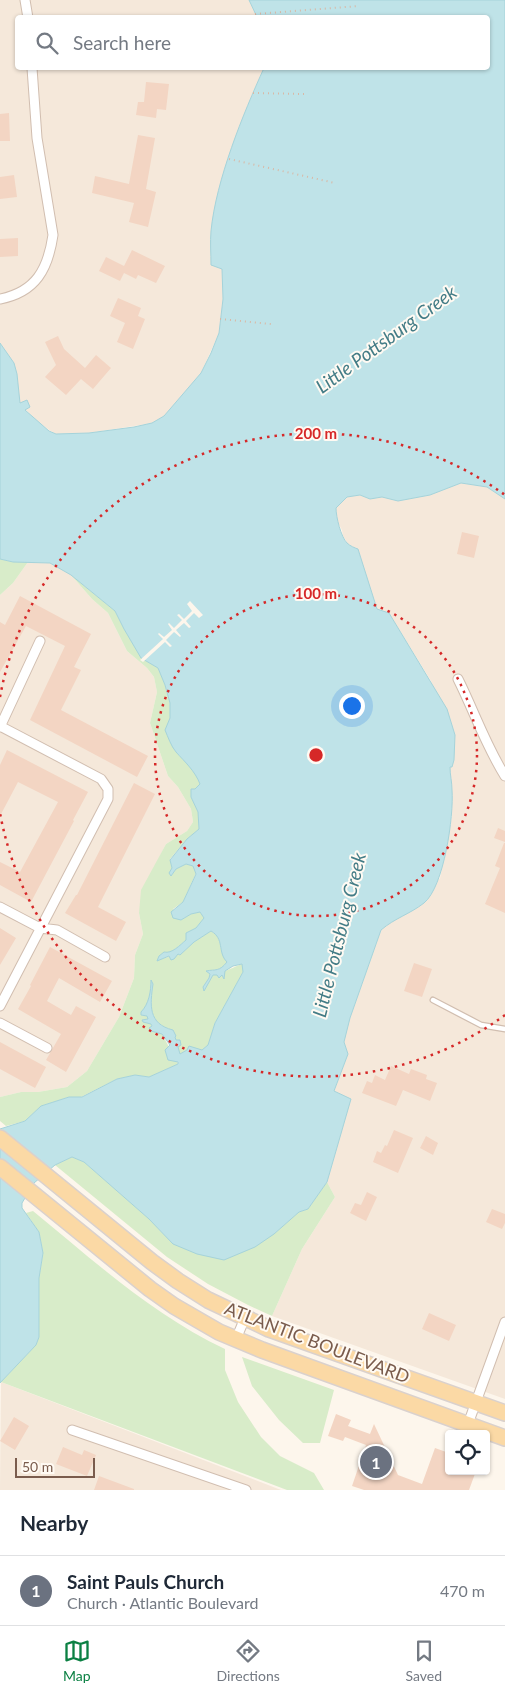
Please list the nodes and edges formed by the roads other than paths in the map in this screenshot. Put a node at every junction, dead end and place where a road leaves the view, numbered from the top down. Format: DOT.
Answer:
graph roads {
  1 [pos="25,0"];
  2 [pos="28,15"];
  3 [pos="32,70"];
  4 [pos="0,299"];
  5 [pos="40,641"];
  6 [pos="458,680"];
  7 [pos="0,726"];
  8 [pos="505,776"];
  9 [pos="0,907"];
  10 [pos="40,928"];
  11 [pos="105,957"];
  12 [pos="433,1000"];
  13 [pos="0,1006"];
  14 [pos="0,1023"];
  15 [pos="505,1029"];
  16 [pos="47,1048"];
  17 [pos="0,1138"];
  18 [pos="0,1167"];
  19 [pos="245,1318"];
  20 [pos="505,1322"];
  21 [pos="236,1339"];
  22 [pos="476,1402"];
  23 [pos="505,1413"];
  24 [pos="468,1424"];
  25 [pos="72,1430"];
  26 [pos="505,1438"];
  27 [pos="246,1490"];
  1 -- 2 [label="street"];
  3 -- 4 [label="street"];
  5 -- 7 [label="street"];
  6 -- 8 [label="street"];
  7 -- 10 [label="street"];
  9 -- 10 [label="street"];
  10 -- 11 [label="street"];
  10 -- 13 [label="street"];
  12 -- 15 [label="lane"];
  14 -- 16 [label="street"];
  17 -- 19 [label="main road, ATLANTIC BOULEVARD"];
  18 -- 21 [label="main road, ATLANTIC BOULEVARD"];
  19 -- 21 [label="street"];
  19 -- 22 [label="main road, ATLANTIC BOULEVARD"];
  20 -- 22 [label="street"];
  21 -- 24 [label="main road, ATLANTIC BOULEVARD"];
  22 -- 23 [label="main road, ATLANTIC BOULEVARD"];
  22 -- 24 [label="street"];
  24 -- 26 [label="main road, ATLANTIC BOULEVARD"];
  25 -- 27 [label="street"];
}
